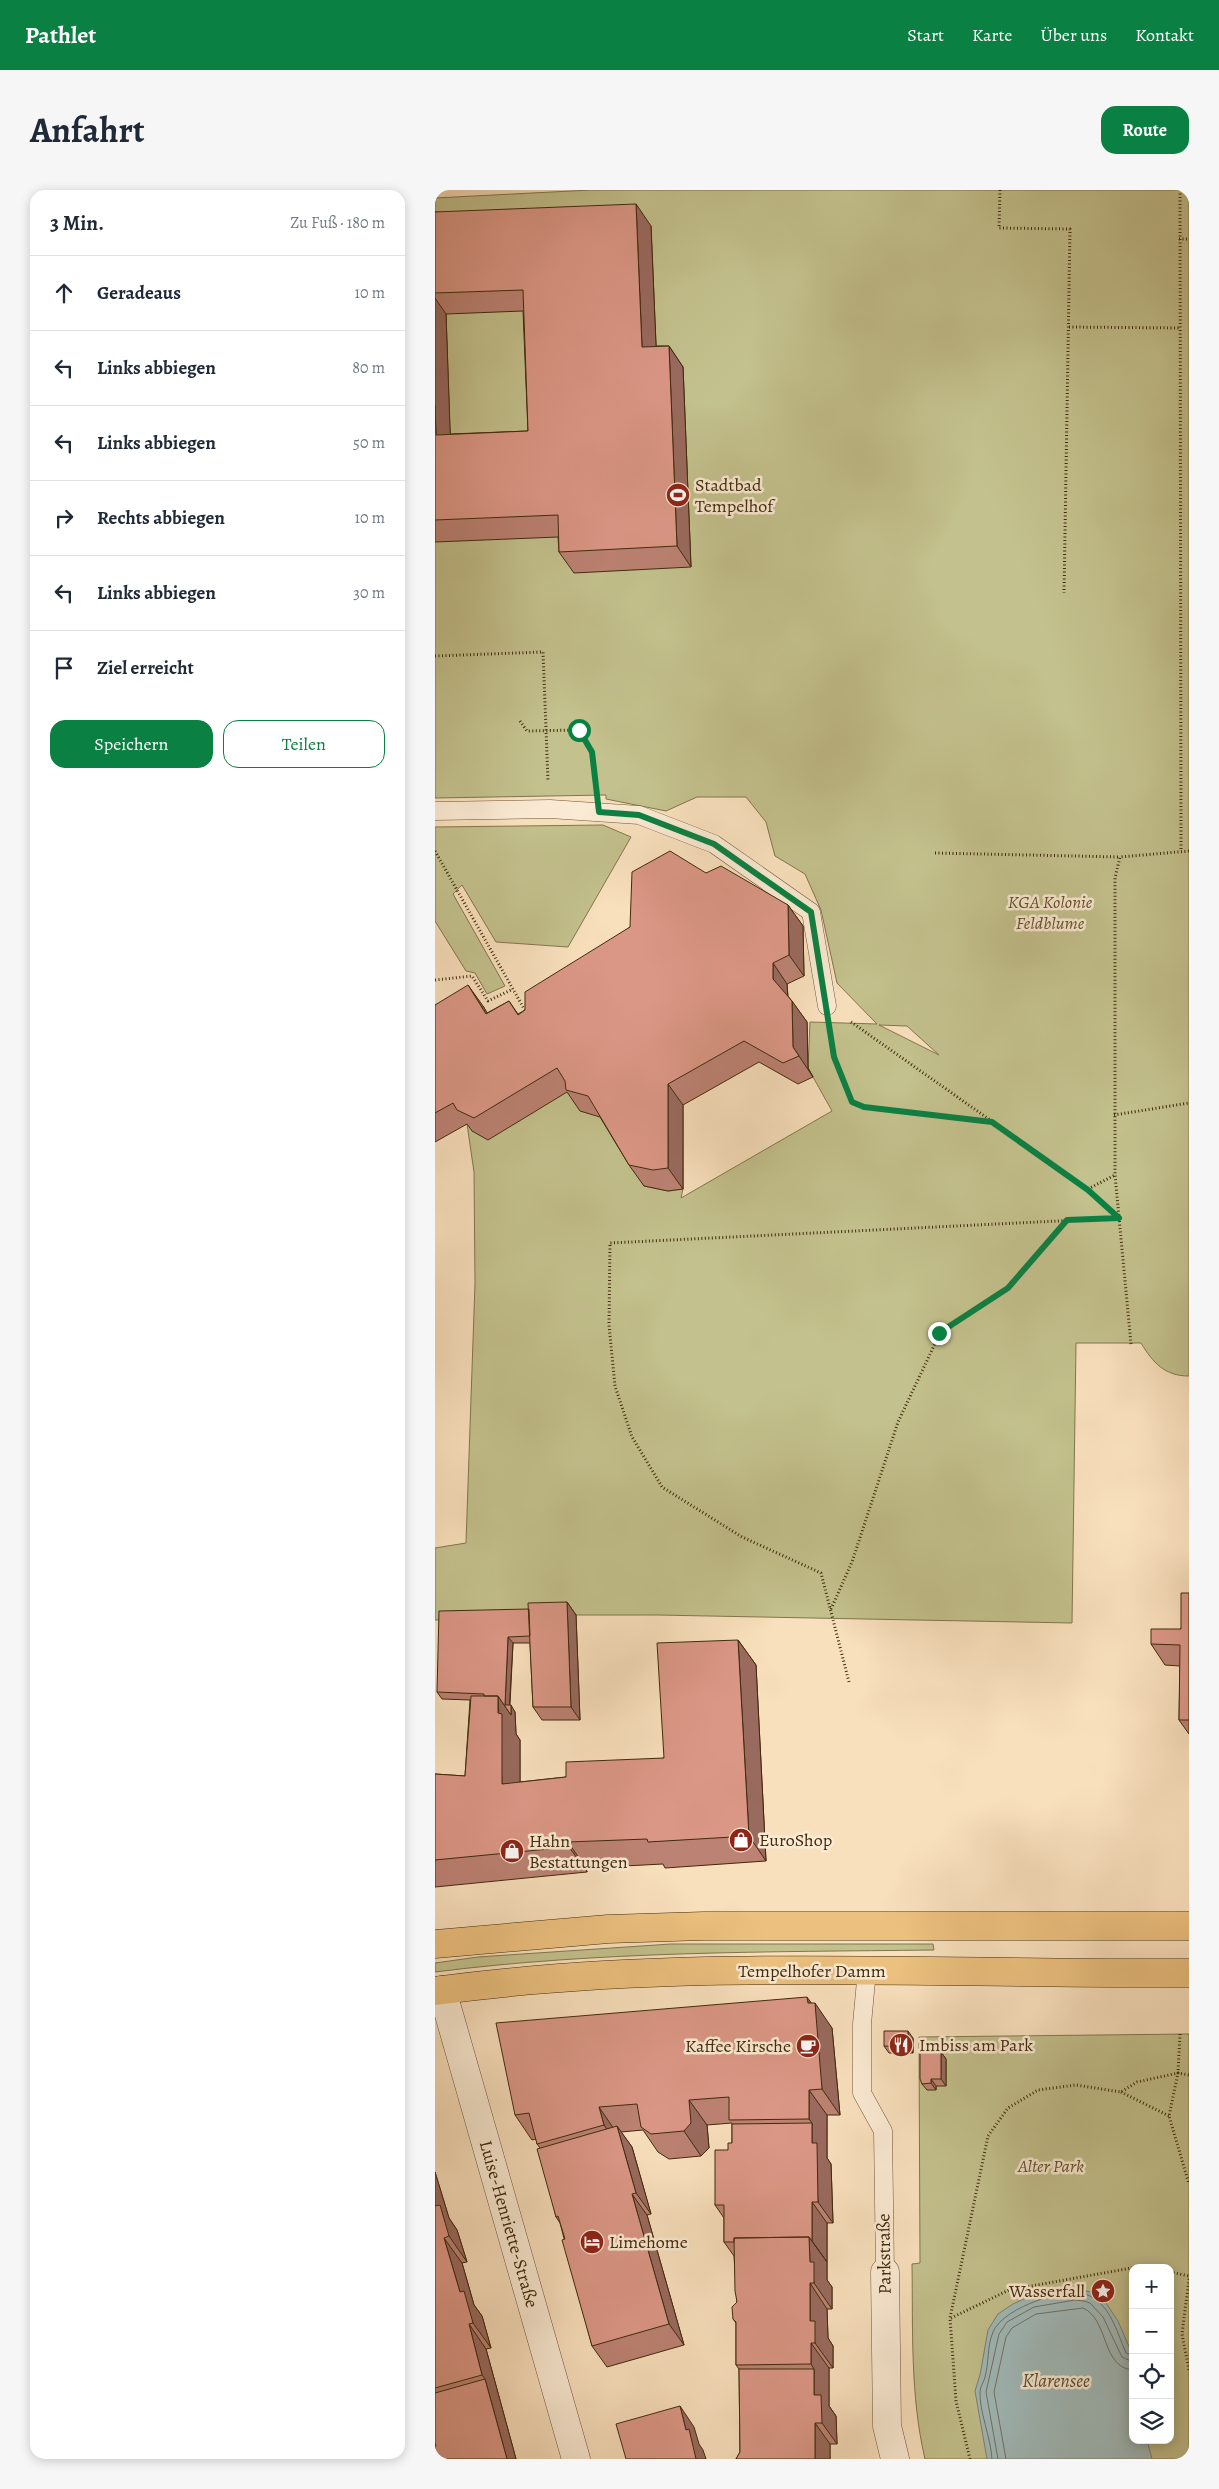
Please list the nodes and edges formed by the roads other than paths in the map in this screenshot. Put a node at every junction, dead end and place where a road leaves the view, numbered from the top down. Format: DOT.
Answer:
graph roads {
  1 [pos="435,811"];
  2 [pos="827,1006"];
  3 [pos="1189,1926"];
  4 [pos="435,1944"];
  5 [pos="867,1970"];
  6 [pos="1189,1973"];
  7 [pos="438,1990"];
  8 [pos="885,2272"];
  9 [pos="576,2459"];
  10 [pos="895,2459"];
  1 -- 2 [label="lane"];
  3 -- 4 [label="main road"];
  5 -- 6 [label="main road, Tempelhofer Damm"];
  5 -- 7 [label="main road, Tempelhofer Damm"];
  5 -- 8 [label="lane, Parkstraße"];
  7 -- 9 [label="street, Luise-Henriette-Straße"];
  8 -- 10 [label="street, Parkstraße"];
}
